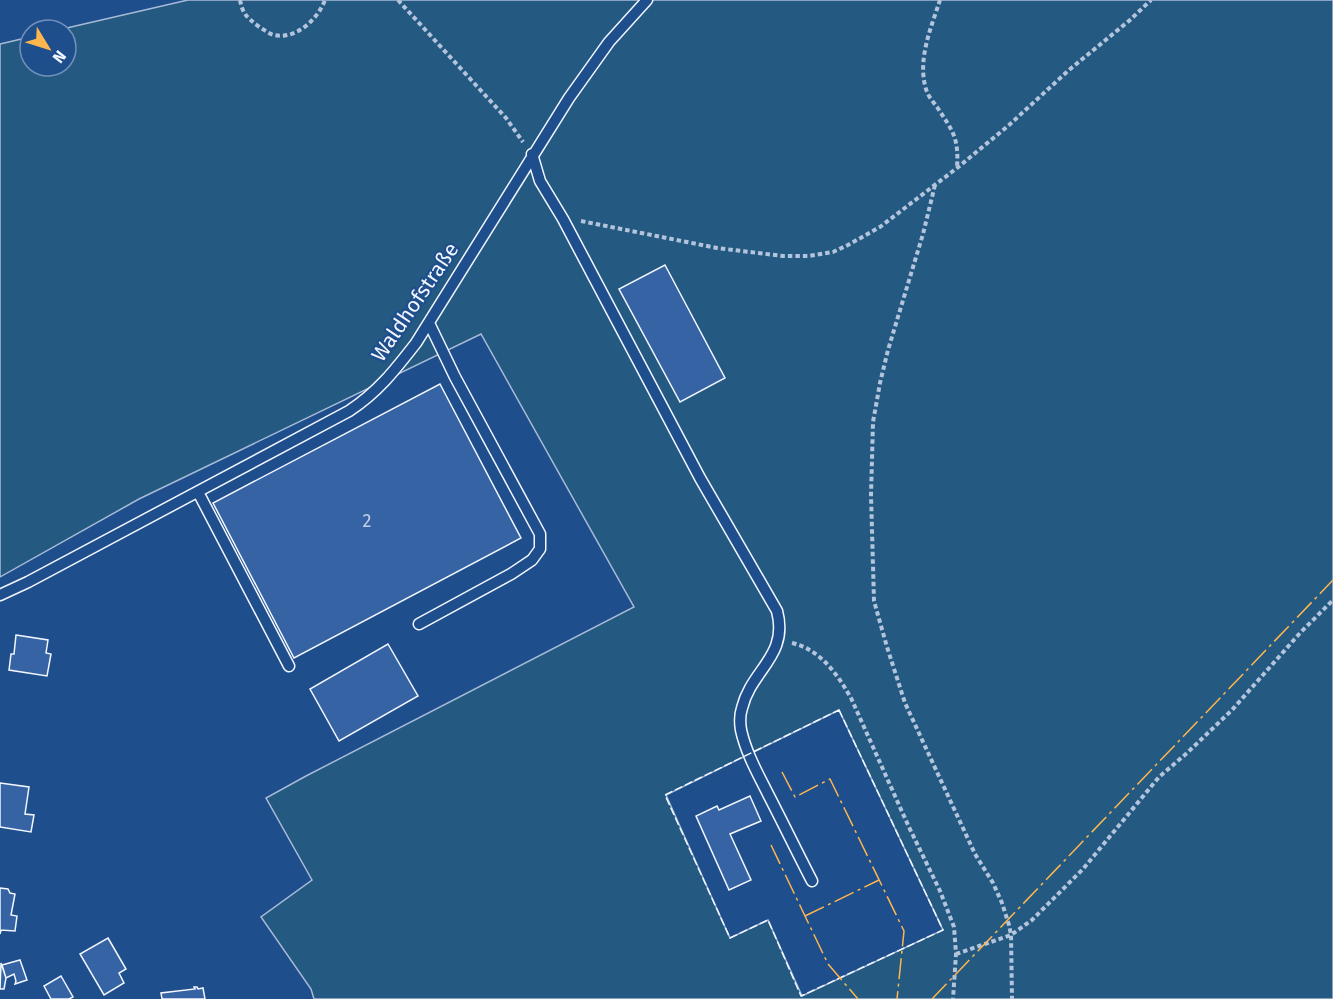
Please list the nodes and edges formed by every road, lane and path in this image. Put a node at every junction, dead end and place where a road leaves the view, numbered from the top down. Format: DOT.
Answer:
graph roads {
  1 [pos="240,0"];
  2 [pos="326,0"];
  3 [pos="398,0"];
  4 [pos="647,0"];
  5 [pos="940,0"];
  6 [pos="1151,0"];
  7 [pos="532,154"];
  8 [pos="957,168"];
  9 [pos="935,186"];
  10 [pos="563,219"];
  11 [pos="429,323"];
  12 [pos="198,492"];
  13 [pos="0,595"];
  14 [pos="1333,600"];
  15 [pos="419,624"];
  16 [pos="779,640"];
  17 [pos="289,666"];
  18 [pos="812,881"];
  19 [pos="1011,935"];
  20 [pos="956,954"];
  21 [pos="952,999"];
  22 [pos="1012,999"];
  1 -- 2 [label="path"];
  3 -- 7 [label="path"];
  4 -- 7 [label="lane, Waldhofstraße"];
  5 -- 8 [label="path"];
  6 -- 8 [label="path"];
  7 -- 10 [label="lane"];
  7 -- 11 [label="lane, Waldhofstraße"];
  8 -- 9 [label="path"];
  9 -- 10 [label="path"];
  9 -- 19 [label="path"];
  10 -- 16 [label="lane"];
  11 -- 12 [label="lane, Waldhofstraße"];
  11 -- 15 [label="lane"];
  12 -- 13 [label="lane, Waldhofstraße"];
  12 -- 17 [label="lane"];
  14 -- 19 [label="path"];
  16 -- 18 [label="lane"];
  16 -- 20 [label="path"];
  19 -- 20 [label="path"];
  19 -- 22 [label="path"];
  20 -- 21 [label="path"];
}
